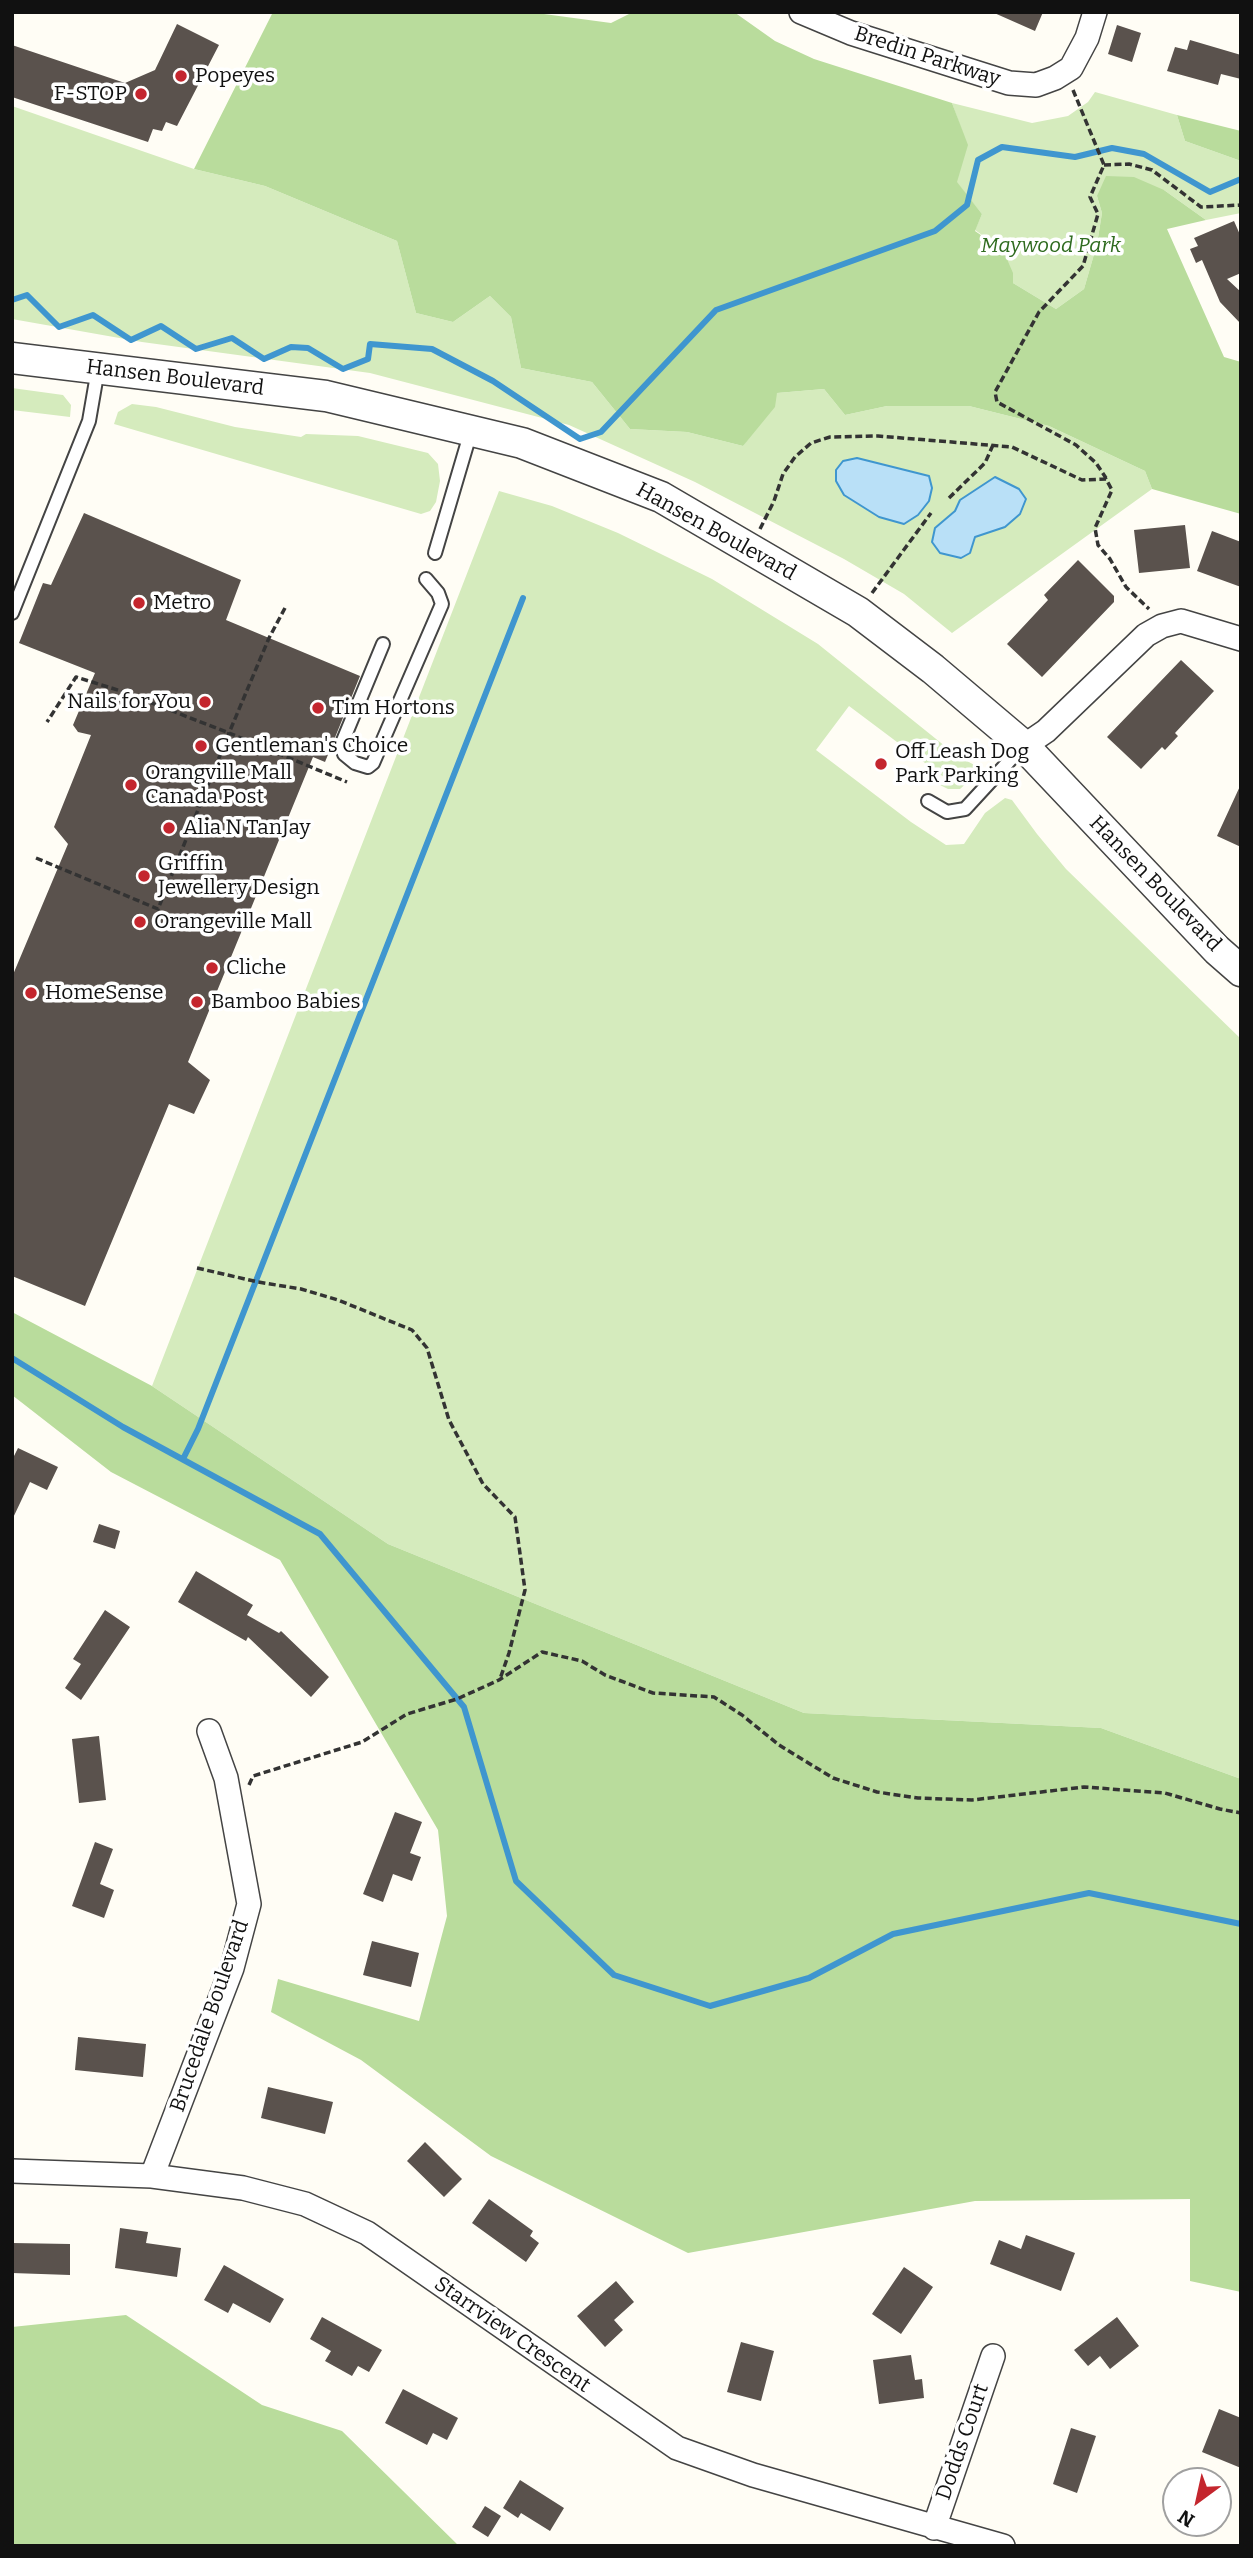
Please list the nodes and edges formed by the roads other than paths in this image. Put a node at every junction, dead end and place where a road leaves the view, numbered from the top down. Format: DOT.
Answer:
graph roads {
  1 [pos="801,12"];
  2 [pos="1095,12"];
  3 [pos="12,358"];
  4 [pos="98,368"];
  5 [pos="471,431"];
  6 [pos="435,553"];
  7 [pos="426,579"];
  8 [pos="12,613"];
  9 [pos="1241,639"];
  10 [pos="383,644"];
  11 [pos="1024,746"];
  12 [pos="928,801"];
  13 [pos="1241,971"];
  14 [pos="209,1731"];
  15 [pos="12,2171"];
  16 [pos="152,2176"];
  17 [pos="993,2356"];
  18 [pos="934,2528"];
  19 [pos="1003,2546"];
  1 -- 2 [label="street, Bredin Parkway"];
  3 -- 4 [label="street, Hansen Boulevard"];
  4 -- 5 [label="street, Hansen Boulevard"];
  4 -- 8 [label="lane"];
  5 -- 6 [label="lane"];
  5 -- 11 [label="street, Hansen Boulevard"];
  7 -- 10 [label="lane"];
  9 -- 11 [label="street"];
  11 -- 12 [label="lane"];
  11 -- 13 [label="street, Hansen Boulevard"];
  14 -- 16 [label="street, Brucedale Boulevard"];
  15 -- 16 [label="street, Starrview Crescent"];
  16 -- 18 [label="street, Starrview Crescent"];
  17 -- 18 [label="street, Dodds Court"];
  18 -- 19 [label="street, Starrview Crescent"];
}
